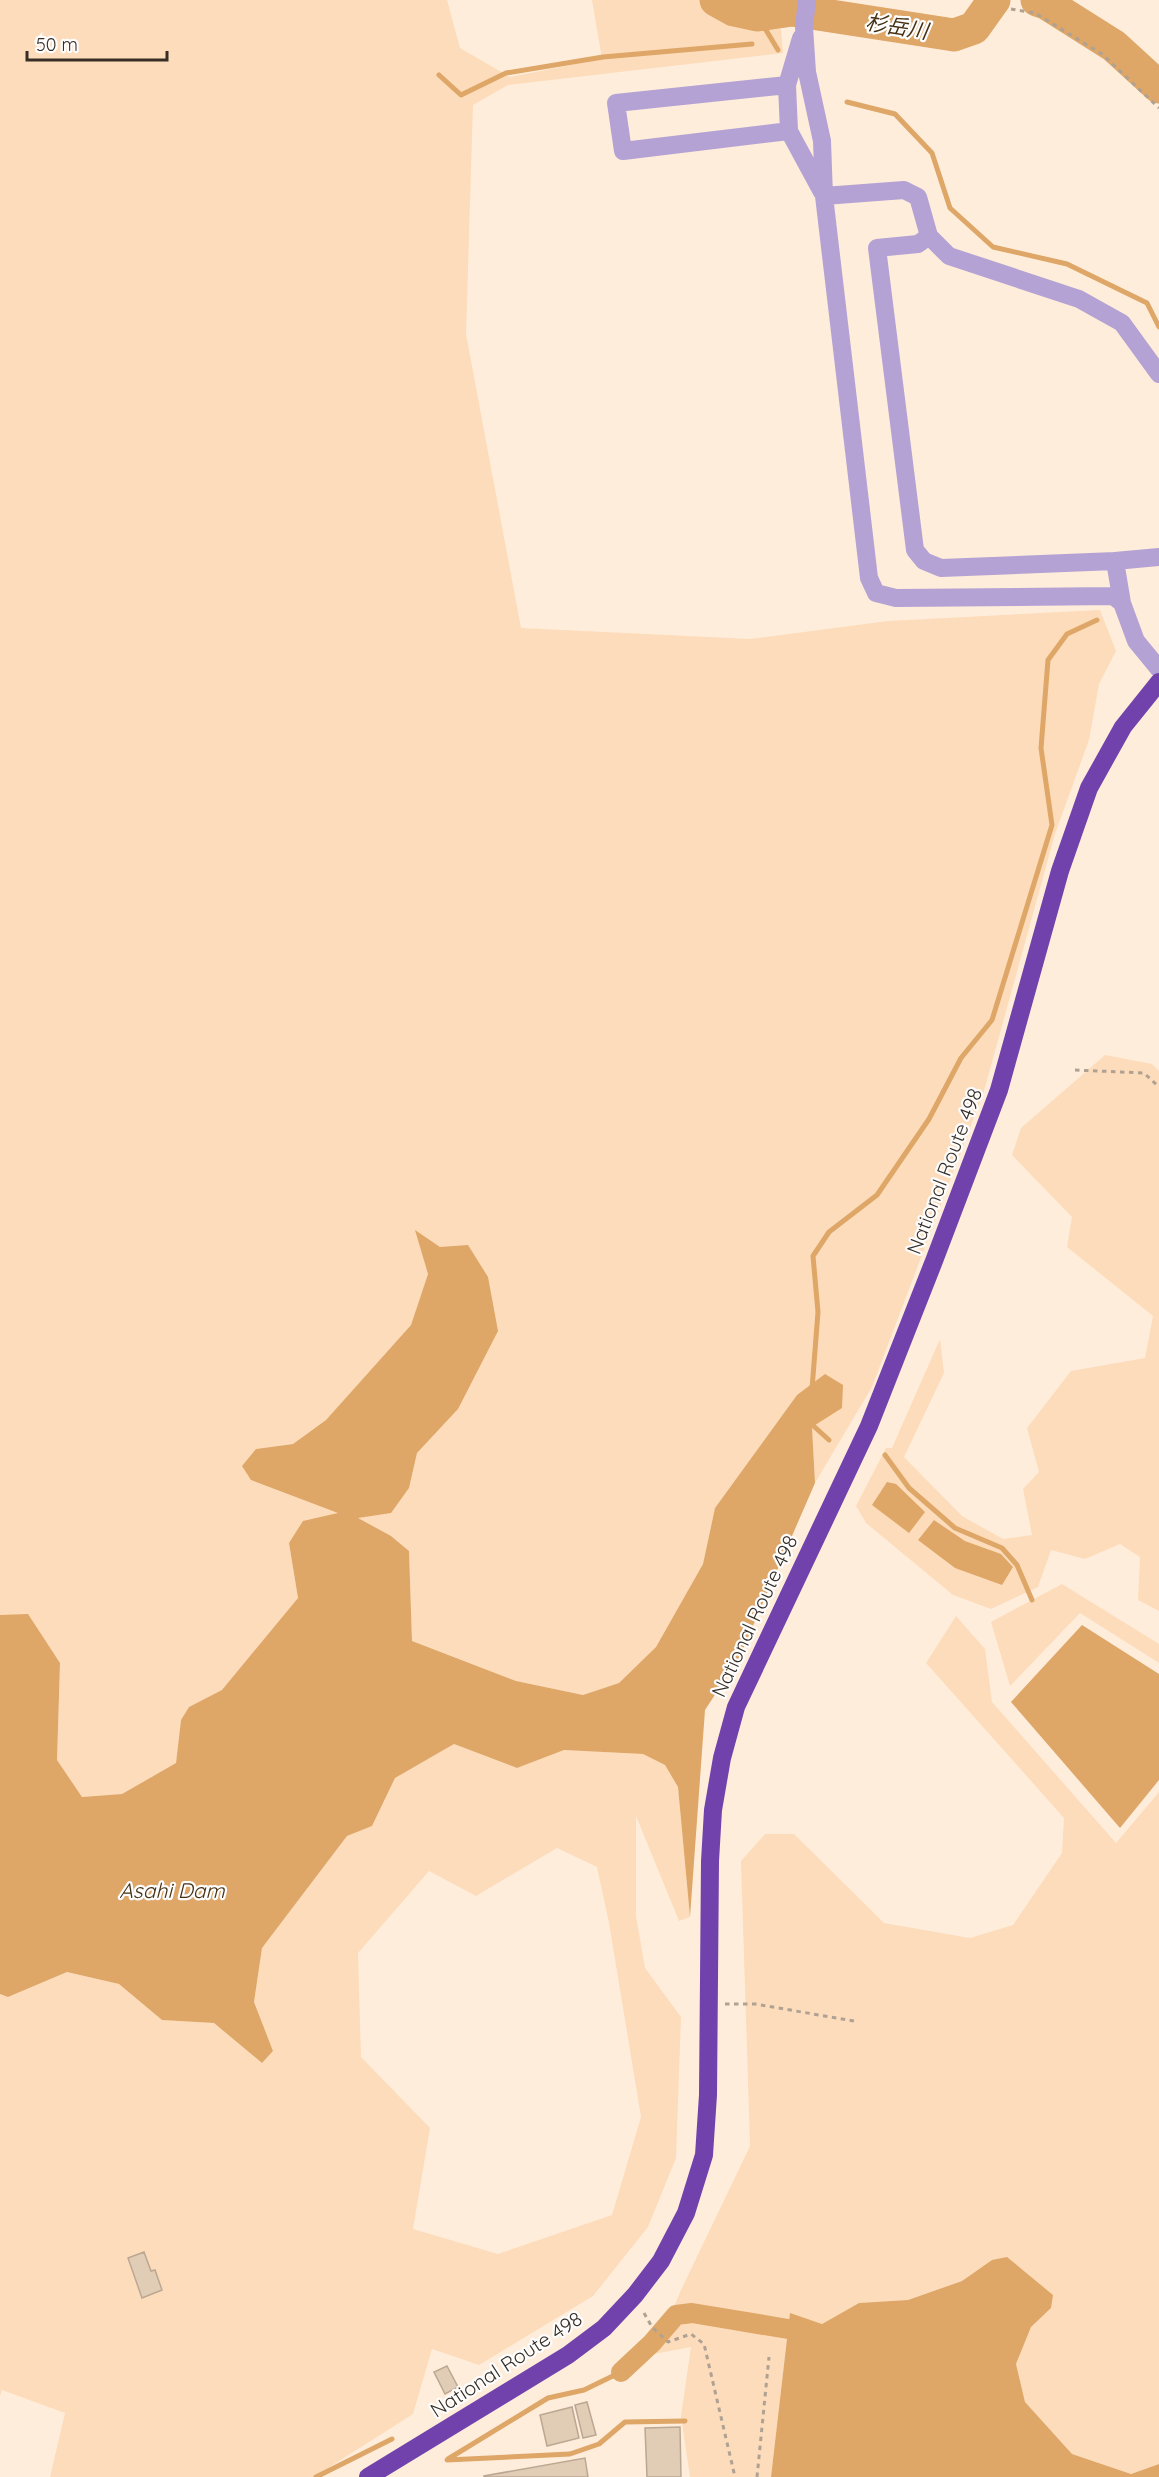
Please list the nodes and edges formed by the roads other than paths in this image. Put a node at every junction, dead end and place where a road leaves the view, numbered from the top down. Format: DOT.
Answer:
graph roads {
  1 [pos="807,0"];
  2 [pos="804,27"];
  3 [pos="787,86"];
  4 [pos="789,131"];
  5 [pos="824,196"];
  6 [pos="929,236"];
  7 [pos="1159,374"];
  8 [pos="1159,557"];
  9 [pos="1116,561"];
  10 [pos="1122,603"];
  11 [pos="1159,669"];
  12 [pos="1159,681"];
  13 [pos="368,2477"];
  1 -- 2 [label="street"];
  2 -- 3 [label="street"];
  2 -- 5 [label="street"];
  3 -- 4 [label="street"];
  3 -- 4 [label="street"];
  4 -- 5 [label="street"];
  5 -- 6 [label="street"];
  5 -- 10 [label="street"];
  6 -- 7 [label="street"];
  6 -- 9 [label="street"];
  8 -- 9 [label="street"];
  9 -- 10 [label="street"];
  10 -- 11 [label="street"];
  12 -- 13 [label="highway, National Route 498"];
}
